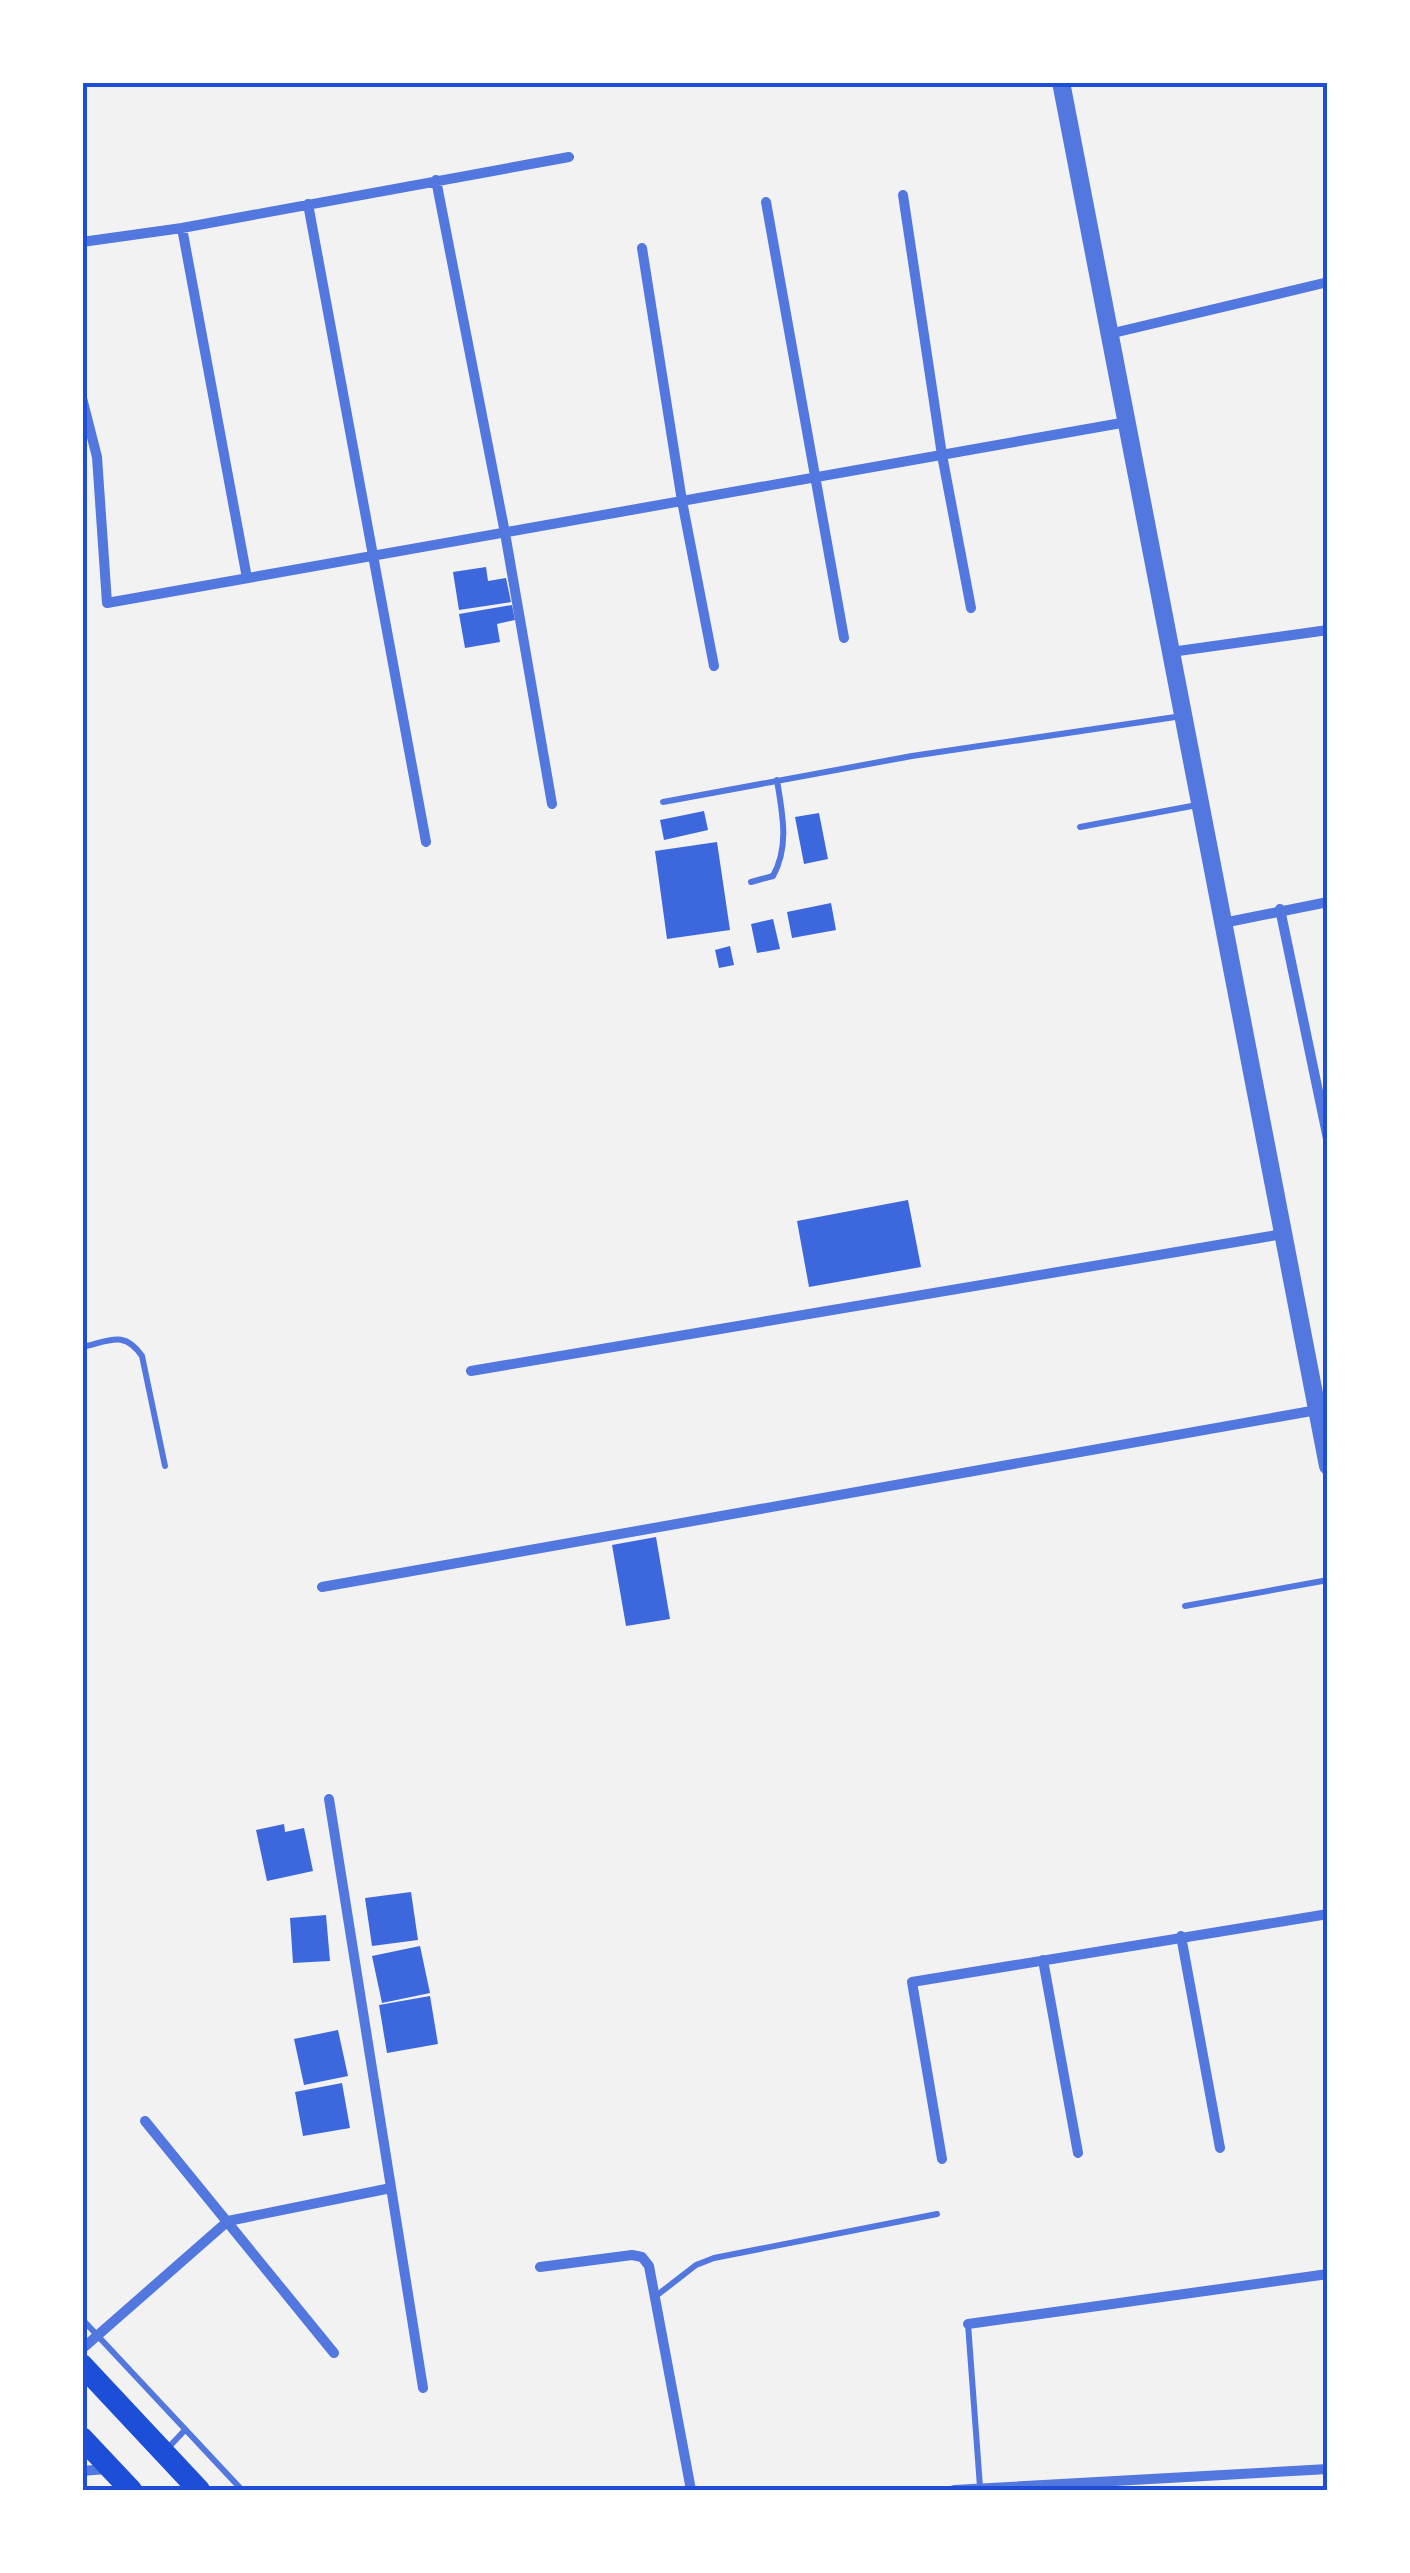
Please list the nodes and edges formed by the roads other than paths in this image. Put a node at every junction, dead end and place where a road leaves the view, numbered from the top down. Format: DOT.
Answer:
graph roads {
  1 [pos="1061,82"];
  2 [pos="569,157"];
  3 [pos="436,180"];
  4 [pos="903,195"];
  5 [pos="766,202"];
  6 [pos="308,204"];
  7 [pos="182,228"];
  8 [pos="82,242"];
  9 [pos="642,248"];
  10 [pos="1328,282"];
  11 [pos="1110,334"];
  12 [pos="82,398"];
  13 [pos="1126,422"];
  14 [pos="942,455"];
  15 [pos="813,478"];
  16 [pos="682,501"];
  17 [pos="504,533"];
  18 [pos="374,556"];
  19 [pos="248,578"];
  20 [pos="971,608"];
  21 [pos="1328,630"];
  22 [pos="844,638"];
  23 [pos="1171,652"];
  24 [pos="714,666"];
  25 [pos="1183,716"];
  26 [pos="777,780"];
  27 [pos="663,802"];
  28 [pos="552,804"];
  29 [pos="1200,804"];
  30 [pos="1080,828"];
  31 [pos="426,842"];
  32 [pos="752,882"];
  33 [pos="1328,902"];
  34 [pos="1280,909"];
  35 [pos="1223,923"];
  36 [pos="1328,1139"];
  37 [pos="1283,1234"];
  38 [pos="82,1347"];
  39 [pos="471,1371"];
  40 [pos="1316,1410"];
  41 [pos="1326,1444"];
  42 [pos="166,1466"];
  43 [pos="1328,1466"];
  44 [pos="1328,1580"];
  45 [pos="322,1587"];
  46 [pos="1185,1606"];
  47 [pos="329,1799"];
  48 [pos="1328,1914"];
  49 [pos="1181,1936"];
  50 [pos="1042,1960"];
  51 [pos="146,2121"];
  52 [pos="1220,2148"];
  53 [pos="1078,2152"];
  54 [pos="942,2159"];
  55 [pos="391,2188"];
  56 [pos="937,2214"];
  57 [pos="228,2222"];
  58 [pos="540,2266"];
  59 [pos="1328,2274"];
  60 [pos="655,2297"];
  61 [pos="82,2320"];
  62 [pos="968,2324"];
  63 [pos="97,2336"];
  64 [pos="82,2349"];
  65 [pos="334,2353"];
  66 [pos="82,2365"];
  67 [pos="423,2388"];
  68 [pos="184,2431"];
  69 [pos="82,2438"];
  70 [pos="163,2452"];
  71 [pos="110,2468"];
  72 [pos="1328,2469"];
  73 [pos="82,2472"];
  74 [pos="980,2488"];
  75 [pos="1037,2488"];
  76 [pos="131,2490"];
  77 [pos="199,2490"];
  78 [pos="242,2490"];
  79 [pos="691,2490"];
  80 [pos="954,2490"];
  1 -- 11 [label="street"];
  2 -- 3 [label="street"];
  3 -- 6 [label="street"];
  3 -- 17 [label="street"];
  4 -- 14 [label="street"];
  5 -- 15 [label="street"];
  6 -- 7 [label="street"];
  6 -- 18 [label="street"];
  7 -- 8 [label="street"];
  7 -- 19 [label="street"];
  9 -- 16 [label="street"];
  10 -- 11 [label="street"];
  11 -- 13 [label="street"];
  12 -- 19 [label="street"];
  13 -- 14 [label="street"];
  13 -- 23 [label="street"];
  14 -- 15 [label="street"];
  14 -- 20 [label="street"];
  15 -- 16 [label="street"];
  15 -- 22 [label="street"];
  16 -- 17 [label="street"];
  16 -- 24 [label="street"];
  17 -- 18 [label="street"];
  17 -- 28 [label="street"];
  18 -- 19 [label="street"];
  18 -- 31 [label="street"];
  21 -- 23 [label="street"];
  23 -- 25 [label="street"];
  25 -- 26 [label="lane"];
  25 -- 29 [label="street"];
  26 -- 27 [label="lane"];
  26 -- 32 [label="lane"];
  29 -- 30 [label="lane"];
  29 -- 35 [label="street"];
  33 -- 34 [label="street"];
  34 -- 35 [label="street"];
  34 -- 36 [label="street"];
  35 -- 37 [label="street"];
  37 -- 39 [label="street"];
  37 -- 40 [label="street"];
  38 -- 42 [label="lane"];
  40 -- 41 [label="street"];
  40 -- 45 [label="street"];
  41 -- 43 [label="street"];
  44 -- 46 [label="lane"];
  47 -- 55 [label="street"];
  48 -- 49 [label="street"];
  49 -- 50 [label="street"];
  49 -- 52 [label="street"];
  50 -- 53 [label="street"];
  50 -- 54 [label="street"];
  51 -- 57 [label="street"];
  55 -- 57 [label="street"];
  55 -- 67 [label="street"];
  56 -- 60 [label="lane"];
  57 -- 63 [label="street"];
  57 -- 65 [label="street"];
  58 -- 60 [label="street"];
  59 -- 62 [label="street"];
  60 -- 79 [label="street"];
  61 -- 63 [label="lane"];
  62 -- 74 [label="lane"];
  63 -- 64 [label="street"];
  63 -- 68 [label="lane"];
  66 -- 70 [label="main road"];
  68 -- 70 [label="lane"];
  68 -- 78 [label="lane"];
  69 -- 71 [label="main road"];
  70 -- 77 [label="main road"];
  71 -- 73 [label="street"];
  71 -- 76 [label="main road"];
  72 -- 75 [label="street"];
  74 -- 75 [label="street"];
  74 -- 80 [label="street"];
}
